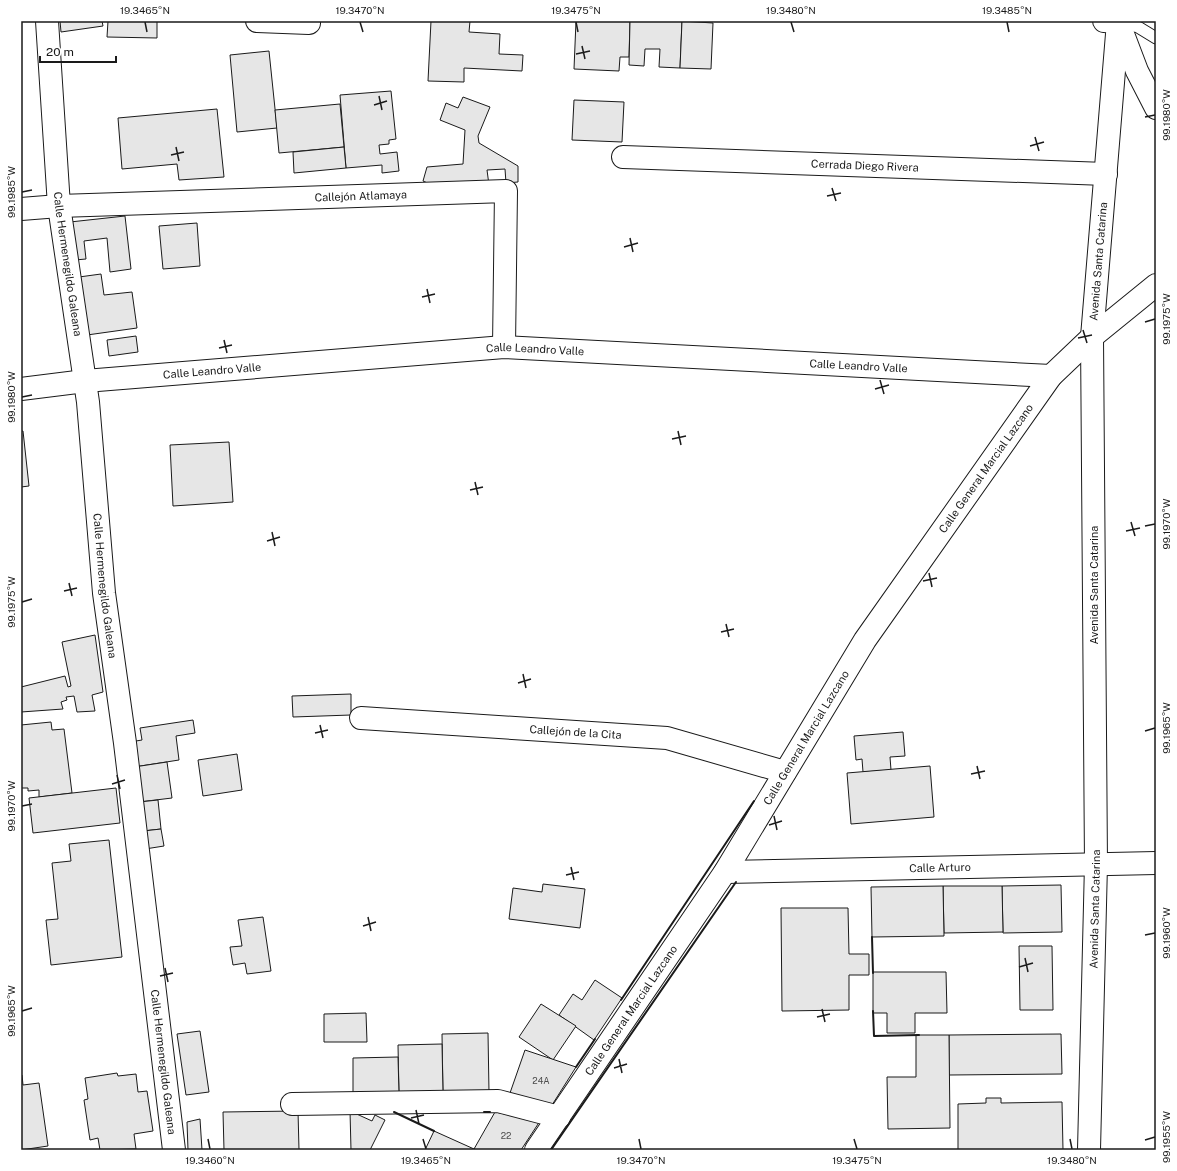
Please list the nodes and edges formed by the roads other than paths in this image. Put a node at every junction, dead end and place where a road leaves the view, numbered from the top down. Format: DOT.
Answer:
graph roads {
  1 [pos="47,21"];
  2 [pos="257,21"];
  3 [pos="1113,21"];
  4 [pos="309,23"];
  5 [pos="1156,38"];
  6 [pos="1156,108"];
  7 [pos="623,157"];
  8 [pos="1106,174"];
  9 [pos="59,206"];
  10 [pos="21,209"];
  11 [pos="1156,285"];
  12 [pos="1092,337"];
  13 [pos="504,347"];
  14 [pos="1050,376"];
  15 [pos="85,381"];
  16 [pos="21,389"];
  17 [pos="361,718"];
  18 [pos="785,772"];
  19 [pos="1156,863"];
  20 [pos="1096,864"];
  21 [pos="725,872"];
  22 [pos="292,1104"];
  23 [pos="559,1117"];
  24 [pos="174,1150"];
  25 [pos="536,1150"];
  26 [pos="1089,1150"];
  1 -- 9 [label="street, Calle Hermenegildo Galeana"];
  2 -- 4 [label="street"];
  3 -- 5 [label="lane"];
  3 -- 6 [label="street"];
  3 -- 8 [label="street, Avenida Santa Catarina"];
  7 -- 8 [label="street, Cerrada Diego Rivera"];
  8 -- 12 [label="street, Avenida Santa Catarina"];
  9 -- 10 [label="street"];
  9 -- 13 [label="street, Callejón Atlamaya"];
  9 -- 15 [label="street, Calle Hermenegildo Galeana"];
  11 -- 12 [label="street"];
  12 -- 14 [label="street, Calle General Marcial Lazcano"];
  12 -- 20 [label="street, Avenida Santa Catarina"];
  13 -- 14 [label="street, Calle Leandro Valle"];
  13 -- 15 [label="street, Calle Leandro Valle"];
  14 -- 18 [label="street, Calle General Marcial Lazcano"];
  15 -- 16 [label="street, Calle Leandro Valle"];
  15 -- 24 [label="street, Calle Hermenegildo Galeana"];
  17 -- 18 [label="street, Callejón de la Cita"];
  18 -- 21 [label="street, Calle General Marcial Lazcano"];
  19 -- 20 [label="street, Calle Arturo"];
  20 -- 21 [label="street, Calle Arturo"];
  20 -- 26 [label="street, Avenida Santa Catarina"];
  21 -- 23 [label="street, Calle General Marcial Lazcano"];
  22 -- 23 [label="street"];
  23 -- 25 [label="street, Calle General Marcial Lazcano"];
}
